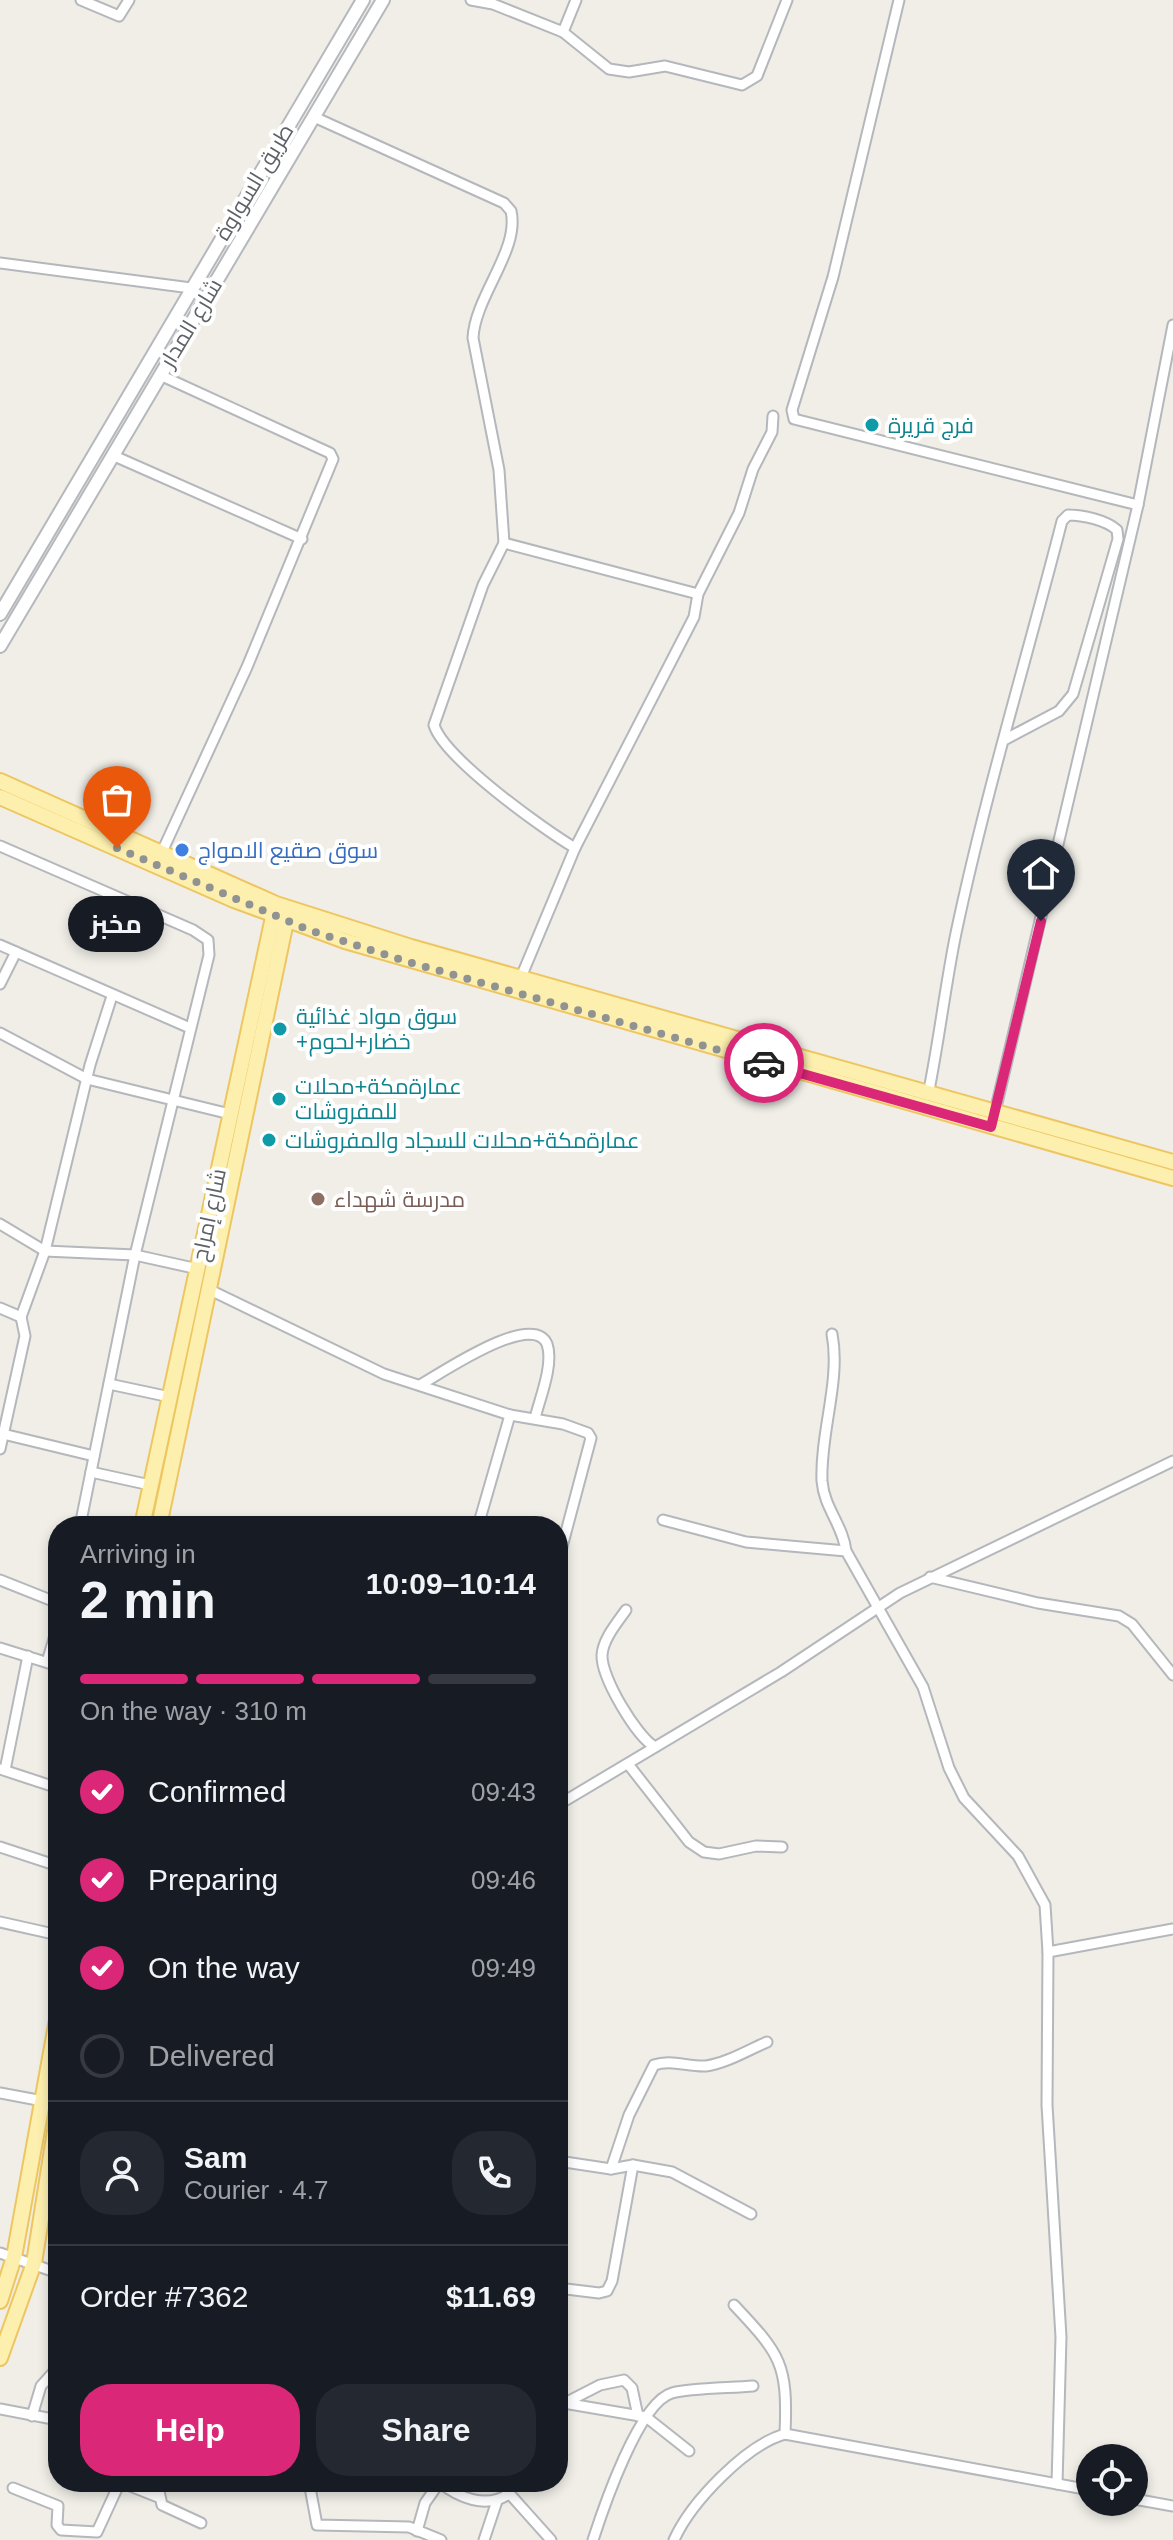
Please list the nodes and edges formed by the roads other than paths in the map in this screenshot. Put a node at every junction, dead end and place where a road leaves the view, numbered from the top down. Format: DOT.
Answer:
graph roads {
  1 [pos="81,0"];
  2 [pos="129,0"];
  3 [pos="363,0"];
  4 [pos="383,0"];
  5 [pos="471,0"];
  6 [pos="576,0"];
  7 [pos="787,0"];
  8 [pos="899,0"];
  9 [pos="563,32"];
  10 [pos="314,117"];
  11 [pos="0,263"];
  12 [pos="191,288"];
  13 [pos="1173,325"];
  14 [pos="160,375"];
  15 [pos="773,416"];
  16 [pos="112,455"];
  17 [pos="1138,505"];
  18 [pos="302,539"];
  19 [pos="504,543"];
  20 [pos="698,594"];
  21 [pos="0,614"];
  22 [pos="0,646"];
  23 [pos="1006,739"];
  24 [pos="0,781"];
  25 [pos="0,797"];
  26 [pos="0,846"];
  27 [pos="575,848"];
  28 [pos="161,854"];
  29 [pos="281,912"];
  30 [pos="0,945"];
  31 [pos="16,952"];
  32 [pos="0,984"];
  33 [pos="518,986"];
  34 [pos="112,996"];
  35 [pos="190,1028"];
  36 [pos="0,1033"];
  37 [pos="87,1079"];
  38 [pos="172,1101"];
  39 [pos="926,1101"];
  40 [pos="230,1114"];
  41 [pos="993,1120"];
  42 [pos="1173,1162"];
  43 [pos="1173,1178"];
  44 [pos="0,1224"];
  45 [pos="45,1251"];
  46 [pos="135,1255"];
  47 [pos="198,1269"];
  48 [pos="208,1289"];
  49 [pos="0,1308"];
  50 [pos="21,1317"];
  51 [pos="832,1334"];
  52 [pos="109,1384"];
  53 [pos="420,1385"];
  54 [pos="170,1397"];
  55 [pos="510,1415"];
  56 [pos="535,1418"];
  57 [pos="3,1434"];
  58 [pos="0,1449"];
  59 [pos="94,1456"];
  60 [pos="1173,1461"];
  61 [pos="91,1472"];
  62 [pos="150,1485"];
  63 [pos="82,1516"];
  64 [pos="144,1516"];
  65 [pos="161,1516"];
  66 [pos="481,1516"];
  67 [pos="663,1520"];
  68 [pos="568,1524"];
  69 [pos="846,1551"];
  70 [pos="930,1577"];
  71 [pos="0,1580"];
  72 [pos="48,1599"];
  73 [pos="879,1607"];
  74 [pos="626,1610"];
  75 [pos="0,1648"];
  76 [pos="28,1656"];
  77 [pos="48,1659"];
  78 [pos="47,1662"];
  79 [pos="1173,1675"];
  80 [pos="655,1747"];
  81 [pos="628,1764"];
  82 [pos="3,1770"];
  83 [pos="48,1785"];
  84 [pos="568,1799"];
  85 [pos="0,1847"];
  86 [pos="782,1847"];
  87 [pos="48,1863"];
  88 [pos="0,1922"];
  89 [pos="1173,1929"];
  90 [pos="48,1933"];
  91 [pos="1048,1952"];
  92 [pos="767,2042"];
  93 [pos="48,2072"];
  94 [pos="0,2093"];
  95 [pos="43,2101"];
  96 [pos="568,2163"];
  97 [pos="633,2165"];
  98 [pos="611,2169"];
  99 [pos="48,2175"];
  100 [pos="751,2214"];
  101 [pos="7,2255"];
  102 [pos="34,2263"];
  103 [pos="48,2269"];
  104 [pos="568,2289"];
  105 [pos="0,2301"];
  106 [pos="734,2305"];
  107 [pos="0,2358"];
  108 [pos="48,2378"];
  109 [pos="753,2386"];
  110 [pos="568,2399"];
  111 [pos="568,2403"];
  112 [pos="0,2409"];
  113 [pos="32,2416"];
  114 [pos="642,2417"];
  115 [pos="48,2418"];
  116 [pos="785,2434"];
  117 [pos="689,2451"];
  118 [pos="1057,2484"];
  119 [pos="1076,2487"];
  120 [pos="13,2488"];
  121 [pos="115,2492"];
  122 [pos="145,2492"];
  123 [pos="158,2492"];
  124 [pos="311,2492"];
  125 [pos="432,2492"];
  126 [pos="455,2492"];
  127 [pos="509,2494"];
  128 [pos="158,2497"];
  129 [pos="497,2501"];
  130 [pos="1148,2502"];
  131 [pos="1173,2506"];
  132 [pos="201,2523"];
  133 [pos="417,2531"];
  134 [pos="441,2540"];
  135 [pos="484,2540"];
  136 [pos="551,2540"];
  137 [pos="593,2540"];
  138 [pos="674,2540"];
  1 -- 2 [label="street"];
  3 -- 12 [label="street, طريق السواوة"];
  4 -- 10 [label="street, شارع المدار"];
  5 -- 9 [label="street"];
  6 -- 9 [label="street"];
  7 -- 9 [label="street"];
  8 -- 17 [label="street"];
  10 -- 14 [label="street, شارع المدار"];
  10 -- 19 [label="street"];
  11 -- 12 [label="street"];
  12 -- 21 [label="street, طريق السواوة"];
  13 -- 17 [label="street"];
  14 -- 16 [label="street, شارع المدار"];
  14 -- 18 [label="street"];
  15 -- 20 [label="street"];
  16 -- 18 [label="street"];
  16 -- 22 [label="street, شارع المدار"];
  17 -- 41 [label="street"];
  18 -- 28 [label="street"];
  19 -- 20 [label="street"];
  19 -- 27 [label="street"];
  20 -- 27 [label="street"];
  23 -- 23 [label="street"];
  23 -- 39 [label="street"];
  24 -- 28 [label="main road"];
  25 -- 29 [label="main road"];
  26 -- 35 [label="street"];
  27 -- 33 [label="street"];
  28 -- 29 [label="main road"];
  29 -- 33 [label="main road"];
  29 -- 40 [label="main road, شارع إمراح"];
  29 -- 48 [label="main road, شارع إمراح"];
  30 -- 31 [label="street"];
  31 -- 32 [label="street"];
  31 -- 34 [label="street"];
  33 -- 39 [label="main road"];
  34 -- 35 [label="street"];
  34 -- 37 [label="street"];
  35 -- 38 [label="street"];
  36 -- 37 [label="street"];
  37 -- 38 [label="street"];
  37 -- 45 [label="street"];
  38 -- 40 [label="street"];
  38 -- 46 [label="street"];
  39 -- 41 [label="main road"];
  40 -- 47 [label="main road, شارع إمراح"];
  41 -- 42 [label="main road"];
  41 -- 43 [label="main road"];
  44 -- 45 [label="street"];
  45 -- 46 [label="street"];
  45 -- 50 [label="street"];
  46 -- 47 [label="street"];
  46 -- 52 [label="street"];
  47 -- 54 [label="main road, شارع إمراح"];
  48 -- 53 [label="street"];
  48 -- 65 [label="main road, شارع إمراح"];
  49 -- 50 [label="street"];
  50 -- 57 [label="street"];
  51 -- 69 [label="street"];
  52 -- 54 [label="street"];
  52 -- 59 [label="street"];
  53 -- 55 [label="street"];
  53 -- 56 [label="street"];
  54 -- 62 [label="main road, شارع إمراح"];
  55 -- 56 [label="street"];
  55 -- 66 [label="street"];
  56 -- 68 [label="street"];
  57 -- 58 [label="street"];
  57 -- 59 [label="street"];
  59 -- 61 [label="street"];
  60 -- 70 [label="street"];
  61 -- 62 [label="street"];
  61 -- 63 [label="street"];
  62 -- 64 [label="main road, شارع إمراح"];
  67 -- 69 [label="street"];
  69 -- 73 [label="street"];
  70 -- 73 [label="street"];
  70 -- 79 [label="street"];
  71 -- 72 [label="street"];
  73 -- 80 [label="street"];
  73 -- 91 [label="street"];
  74 -- 80 [label="street"];
  75 -- 76 [label="street"];
  76 -- 78 [label="street"];
  76 -- 82 [label="street"];
  77 -- 78 [label="street"];
  80 -- 81 [label="street"];
  81 -- 84 [label="street"];
  81 -- 86 [label="street"];
  82 -- 83 [label="street"];
  85 -- 87 [label="street"];
  88 -- 90 [label="street"];
  89 -- 91 [label="street"];
  91 -- 118 [label="street"];
  92 -- 98 [label="street"];
  93 -- 95 [label="main road"];
  94 -- 95 [label="street"];
  95 -- 101 [label="main road"];
  96 -- 98 [label="street"];
  97 -- 98 [label="street"];
  97 -- 100 [label="street"];
  97 -- 104 [label="street"];
  99 -- 102 [label="main road"];
  101 -- 102 [label="street"];
  101 -- 105 [label="main road"];
  102 -- 103 [label="street"];
  102 -- 107 [label="main road"];
  106 -- 116 [label="street"];
  108 -- 113 [label="street"];
  109 -- 114 [label="street"];
  110 -- 114 [label="street"];
  111 -- 114 [label="street"];
  112 -- 113 [label="street"];
  113 -- 115 [label="street"];
  114 -- 117 [label="street"];
  114 -- 137 [label="street"];
  116 -- 118 [label="street"];
  116 -- 138 [label="street"];
  118 -- 119 [label="street"];
  120 -- 121 [label="street"];
  122 -- 128 [label="street"];
  123 -- 128 [label="street"];
  124 -- 133 [label="street"];
  125 -- 133 [label="street"];
  126 -- 129 [label="street"];
  127 -- 129 [label="street"];
  127 -- 136 [label="street"];
  128 -- 132 [label="street"];
  129 -- 135 [label="street"];
  130 -- 131 [label="street"];
  133 -- 134 [label="street"];
}
